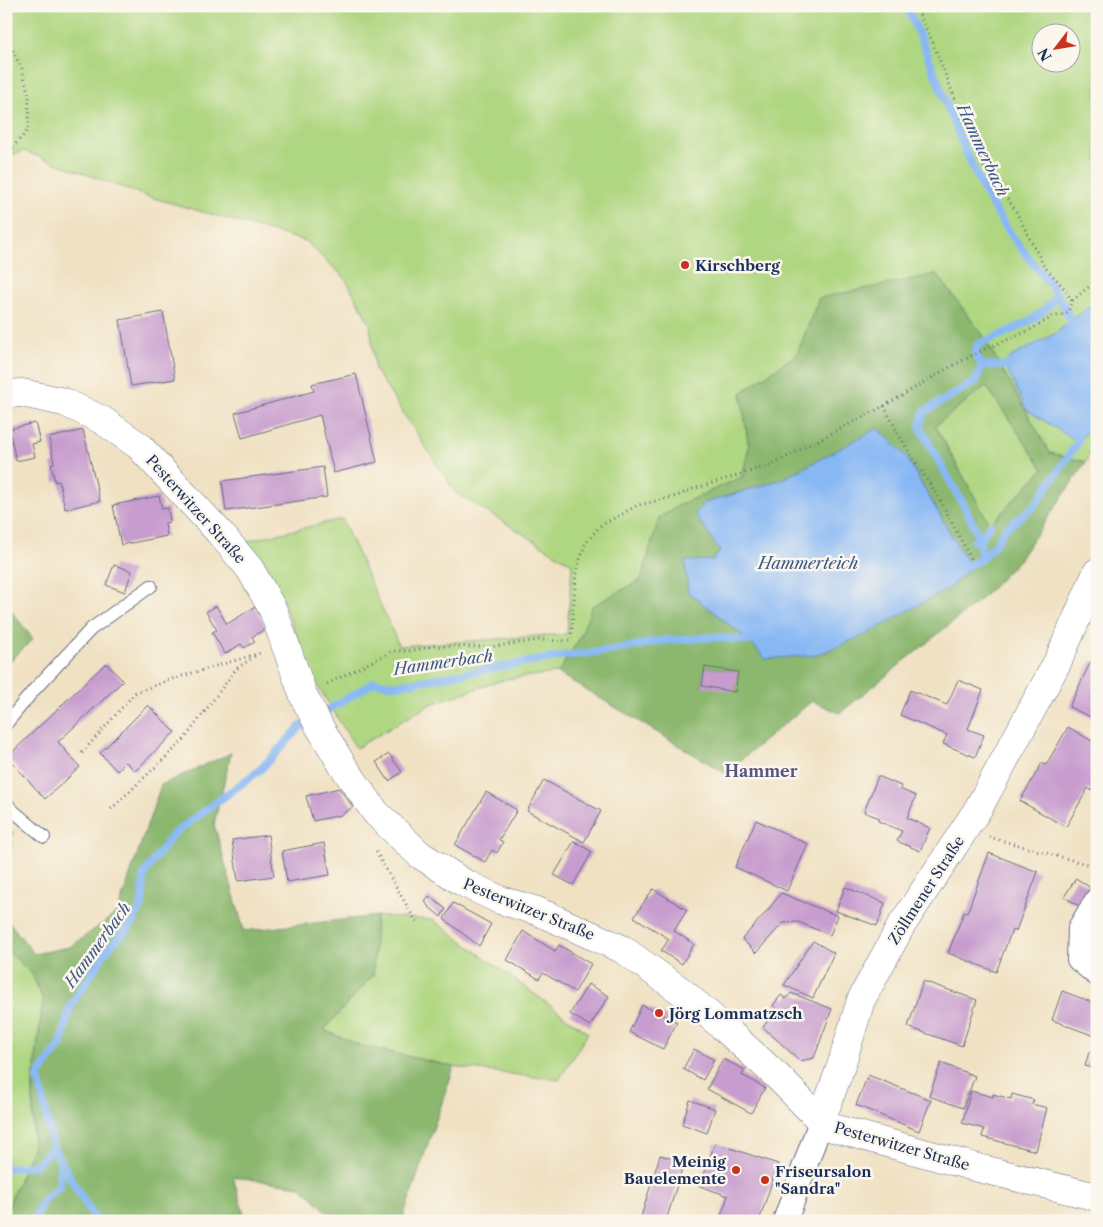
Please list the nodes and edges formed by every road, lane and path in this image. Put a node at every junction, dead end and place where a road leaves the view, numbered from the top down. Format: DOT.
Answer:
graph roads {
  1 [pos="915,6"];
  2 [pos="6,37"];
  3 [pos="6,155"];
  4 [pos="1097,280"];
  5 [pos="1072,301"];
  6 [pos="6,394"];
  7 [pos="884,406"];
  8 [pos="971,560"];
  9 [pos="1097,572"];
  10 [pos="151,586"];
  11 [pos="272,649"];
  12 [pos="310,710"];
  13 [pos="6,724"];
  14 [pos="82,753"];
  15 [pos="6,802"];
  16 [pos="111,809"];
  17 [pos="980,834"];
  18 [pos="44,837"];
  19 [pos="372,845"];
  20 [pos="1097,868"];
  21 [pos="1097,900"];
  22 [pos="418,925"];
  23 [pos="1097,974"];
  24 [pos="821,1121"];
  25 [pos="1097,1197"];
  26 [pos="785,1221"];
  1 -- 5 [label="path"];
  2 -- 3 [label="path"];
  4 -- 5 [label="path"];
  5 -- 7 [label="path"];
  6 -- 11 [label="street, Pesterwitzer Straße"];
  7 -- 8 [label="path"];
  7 -- 12 [label="path"];
  9 -- 24 [label="street, Zöllmener Straße"];
  10 -- 13 [label="lane"];
  11 -- 12 [label="street, Pesterwitzer Straße"];
  11 -- 14 [label="path"];
  11 -- 16 [label="path"];
  12 -- 24 [label="street, Pesterwitzer Straße"];
  15 -- 18 [label="lane"];
  17 -- 20 [label="path"];
  19 -- 22 [label="path"];
  21 -- 23 [label="street"];
  24 -- 25 [label="street, Pesterwitzer Straße"];
  24 -- 26 [label="street, Zöllmener Straße"];
}
